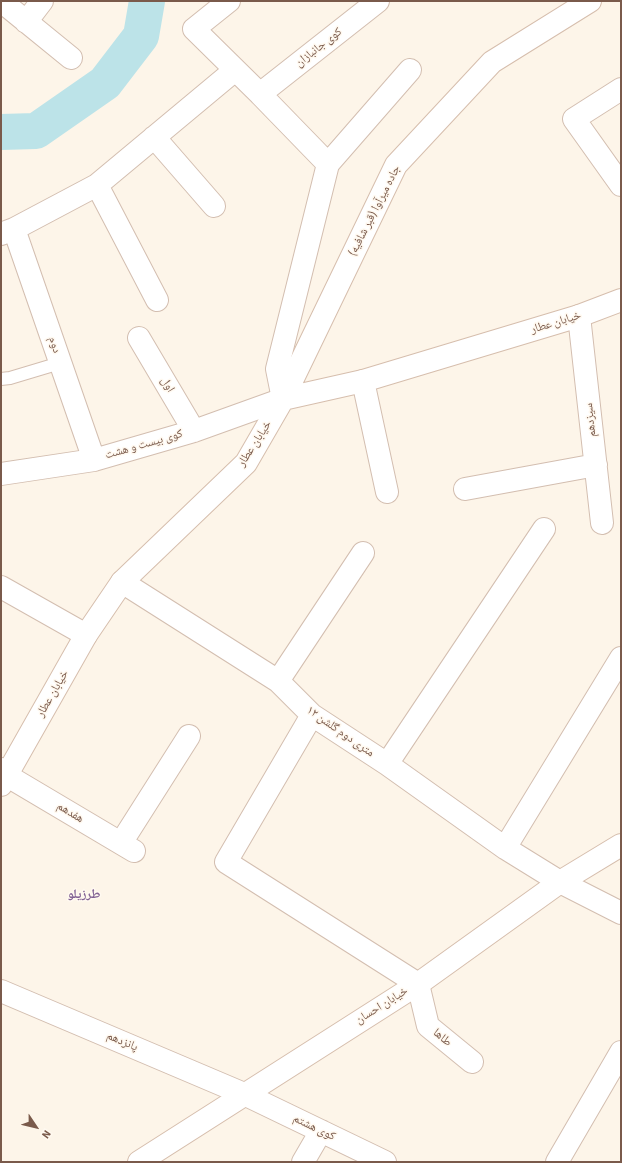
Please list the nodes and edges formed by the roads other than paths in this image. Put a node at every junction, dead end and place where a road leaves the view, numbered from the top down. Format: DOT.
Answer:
graph roads {
  1 [pos="1,1"];
  2 [pos="42,1"];
  3 [pos="229,1"];
  4 [pos="378,1"];
  5 [pos="590,1"];
  6 [pos="26,22"];
  7 [pos="71,58"];
  8 [pos="235,70"];
  9 [pos="410,70"];
  10 [pos="621,89"];
  11 [pos="260,94"];
  12 [pos="154,137"];
  13 [pos="328,164"];
  14 [pos="97,185"];
  15 [pos="621,185"];
  16 [pos="214,206"];
  17 [pos="8,231"];
  18 [pos="157,300"];
  19 [pos="621,300"];
  20 [pos="579,316"];
  21 [pos="139,338"];
  22 [pos="60,363"];
  23 [pos="1,379"];
  24 [pos="363,381"];
  25 [pos="283,399"];
  26 [pos="194,431"];
  27 [pos="94,460"];
  28 [pos="596,465"];
  29 [pos="1,474"];
  30 [pos="465,489"];
  31 [pos="386,492"];
  32 [pos="602,523"];
  33 [pos="544,529"];
  34 [pos="363,553"];
  35 [pos="122,582"];
  36 [pos="1,587"];
  37 [pos="86,635"];
  38 [pos="621,658"];
  39 [pos="278,681"];
  40 [pos="312,715"];
  41 [pos="189,736"];
  42 [pos="387,764"];
  43 [pos="3,776"];
  44 [pos="621,845"];
  45 [pos="505,848"];
  46 [pos="560,882"];
  47 [pos="621,913"];
  48 [pos="418,984"];
  49 [pos="1,991"];
  50 [pos="621,1052"];
  51 [pos="472,1062"];
  52 [pos="244,1094"];
  53 [pos="321,1131"];
  54 [pos="139,1162"];
  55 [pos="303,1162"];
  56 [pos="385,1162"];
  57 [pos="557,1162"];
  1 -- 6 [label="street"];
  2 -- 6 [label="street"];
  3 -- 8 [label="street"];
  4 -- 11 [label="street, کوی جانبازان"];
  5 -- 25 [label="street, جاده میرآوا (قبر شافیه)"];
  6 -- 7 [label="street"];
  8 -- 11 [label="street"];
  8 -- 12 [label="street"];
  9 -- 13 [label="street"];
  10 -- 15 [label="street"];
  11 -- 13 [label="street"];
  12 -- 14 [label="street"];
  12 -- 16 [label="street"];
  13 -- 25 [label="street"];
  14 -- 17 [label="street"];
  14 -- 18 [label="street"];
  17 -- 22 [label="street, دوم"];
  19 -- 20 [label="street, خیابان عطار"];
  20 -- 24 [label="street, خیابان عطار"];
  20 -- 28 [label="street, سیزدهم"];
  21 -- 26 [label="street, اول"];
  22 -- 23 [label="lane"];
  22 -- 27 [label="street, دوم"];
  24 -- 25 [label="street, خیابان عطار"];
  24 -- 31 [label="street"];
  25 -- 26 [label="street, کوی بیست و هشت"];
  25 -- 35 [label="street, خیابان عطار"];
  26 -- 27 [label="street, کوی بیست و هشت"];
  27 -- 29 [label="street, کوی بیست و هشت"];
  28 -- 30 [label="street"];
  28 -- 32 [label="street, سیزدهم"];
  33 -- 42 [label="street"];
  34 -- 39 [label="street"];
  35 -- 37 [label="street, خیابان عطار"];
  35 -- 39 [label="street, ۱۲ متری دوم گلشن"];
  36 -- 37 [label="street"];
  37 -- 43 [label="street, خیابان عطار"];
  38 -- 45 [label="street"];
  39 -- 40 [label="street, ۱۲ متری دوم گلشن"];
  40 -- 42 [label="street, ۱۲ متری دوم گلشن"];
  40 -- 48 [label="street"];
  41 -- 43 [label="street, هفدهم"];
  42 -- 45 [label="street, ۱۲ متری دوم گلشن"];
  44 -- 46 [label="street, خیابان احسان"];
  45 -- 46 [label="street, ۱۲ متری دوم گلشن"];
  46 -- 47 [label="street, ۱۲ متری دوم گلشن"];
  46 -- 48 [label="street, خیابان احسان"];
  48 -- 51 [label="street, طاها"];
  48 -- 52 [label="street, خیابان احسان"];
  49 -- 52 [label="street, پانزدهم"];
  50 -- 57 [label="street"];
  52 -- 53 [label="street, کوی هشتم"];
  52 -- 54 [label="street, خیابان احسان"];
  53 -- 55 [label="street"];
  53 -- 56 [label="street, کوی هشتم"];
}
